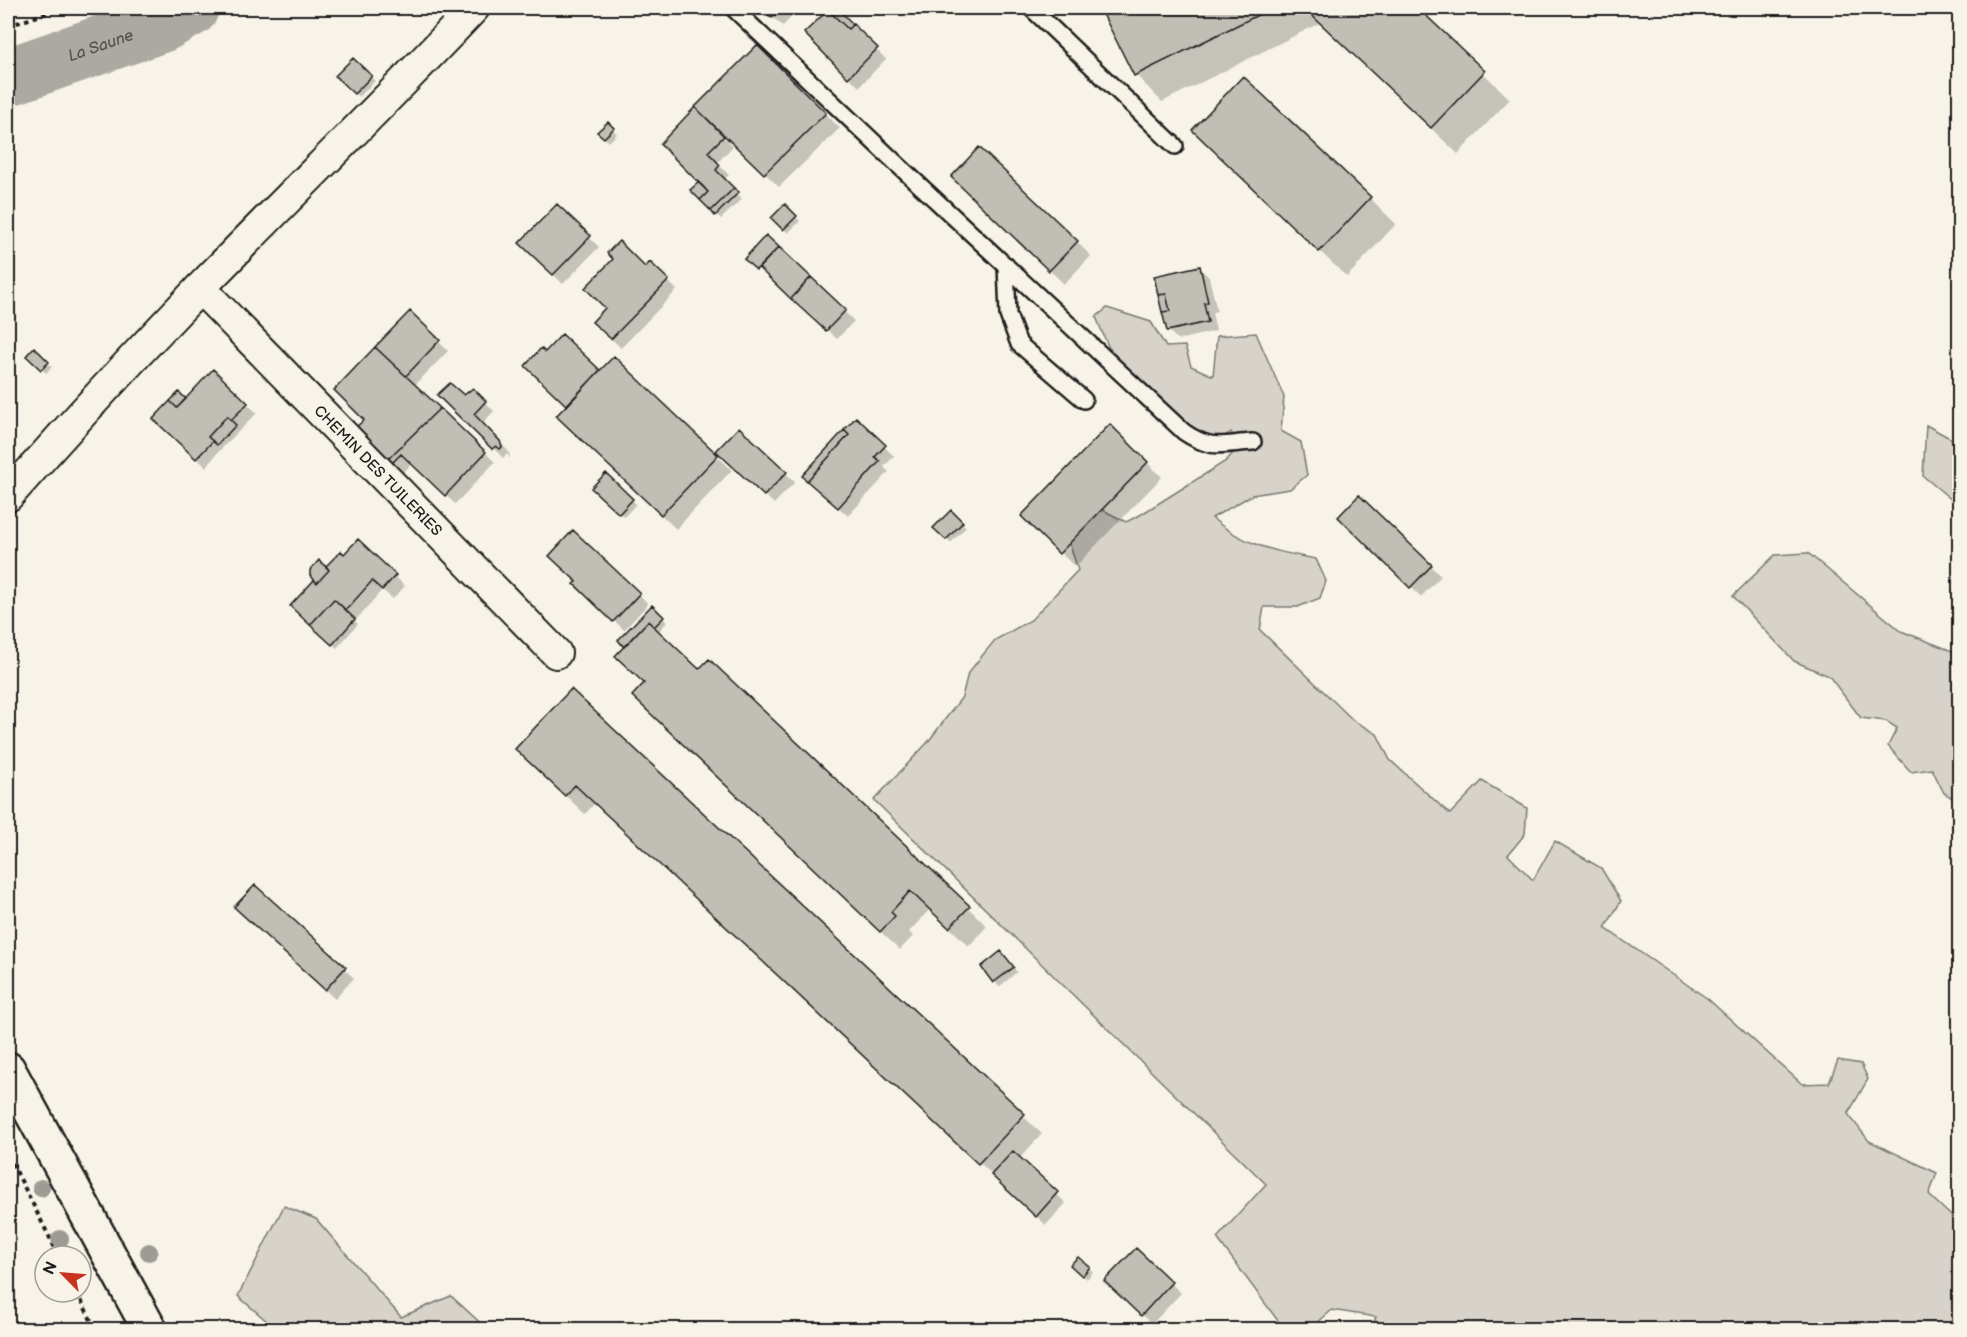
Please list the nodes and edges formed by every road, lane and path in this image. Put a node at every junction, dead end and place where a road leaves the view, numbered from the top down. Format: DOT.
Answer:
graph roads {
  1 [pos="62,8"];
  2 [pos="474,8"];
  3 [pos="733,8"];
  4 [pos="1031,8"];
  5 [pos="8,26"];
  6 [pos="1175,146"];
  7 [pos="1006,265"];
  8 [pos="200,288"];
  9 [pos="1084,400"];
  10 [pos="1253,442"];
  11 [pos="8,496"];
  12 [pos="556,653"];
  13 [pos="8,1070"];
  14 [pos="8,1155"];
  15 [pos="53,1244"];
  16 [pos="83,1304"];
  17 [pos="96,1329"];
  18 [pos="150,1329"];
  1 -- 5 [label="path"];
  2 -- 8 [label="street"];
  3 -- 7 [label="lane"];
  4 -- 6 [label="lane"];
  7 -- 9 [label="lane"];
  7 -- 10 [label="lane"];
  8 -- 11 [label="street"];
  8 -- 12 [label="street, CHEMIN DES TUILERIES"];
  13 -- 18 [label="main road"];
  14 -- 15 [label="path"];
  16 -- 17 [label="path"];
}
